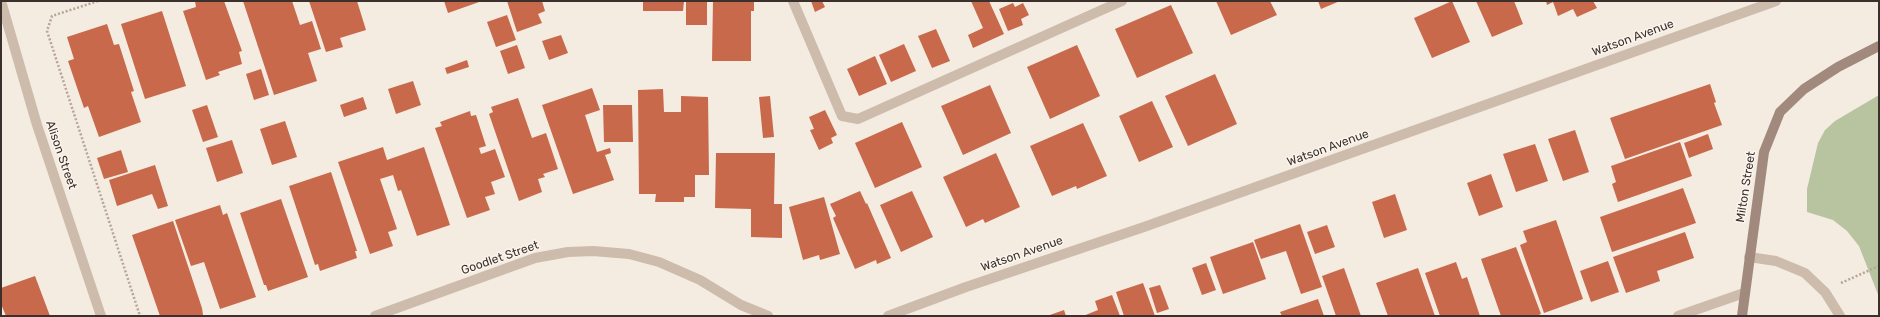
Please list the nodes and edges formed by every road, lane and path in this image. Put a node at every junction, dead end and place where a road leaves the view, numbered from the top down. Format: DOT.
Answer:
graph roads {
  1 [pos="1,1"];
  2 [pos="98,1"];
  3 [pos="794,1"];
  4 [pos="1122,1"];
  5 [pos="1776,1"];
  6 [pos="1879,46"];
  7 [pos="1749,257"];
  8 [pos="1879,266"];
  9 [pos="1825,292"];
  10 [pos="1744,293"];
  11 [pos="102,316"];
  12 [pos="140,316"];
  13 [pos="375,316"];
  14 [pos="768,316"];
  15 [pos="888,316"];
  16 [pos="1678,316"];
  17 [pos="1742,316"];
  18 [pos="1840,316"];
  1 -- 11 [label="street, Alison Street"];
  2 -- 12 [label="path"];
  3 -- 4 [label="street"];
  5 -- 15 [label="street, Watson Avenue"];
  6 -- 7 [label="main road, Milton Street"];
  7 -- 9 [label="street"];
  7 -- 10 [label="main road, Milton Street"];
  8 -- 9 [label="path"];
  9 -- 18 [label="street"];
  10 -- 16 [label="street"];
  10 -- 17 [label="main road, Milton Street"];
  13 -- 14 [label="street, Goodlet Street"];
}
